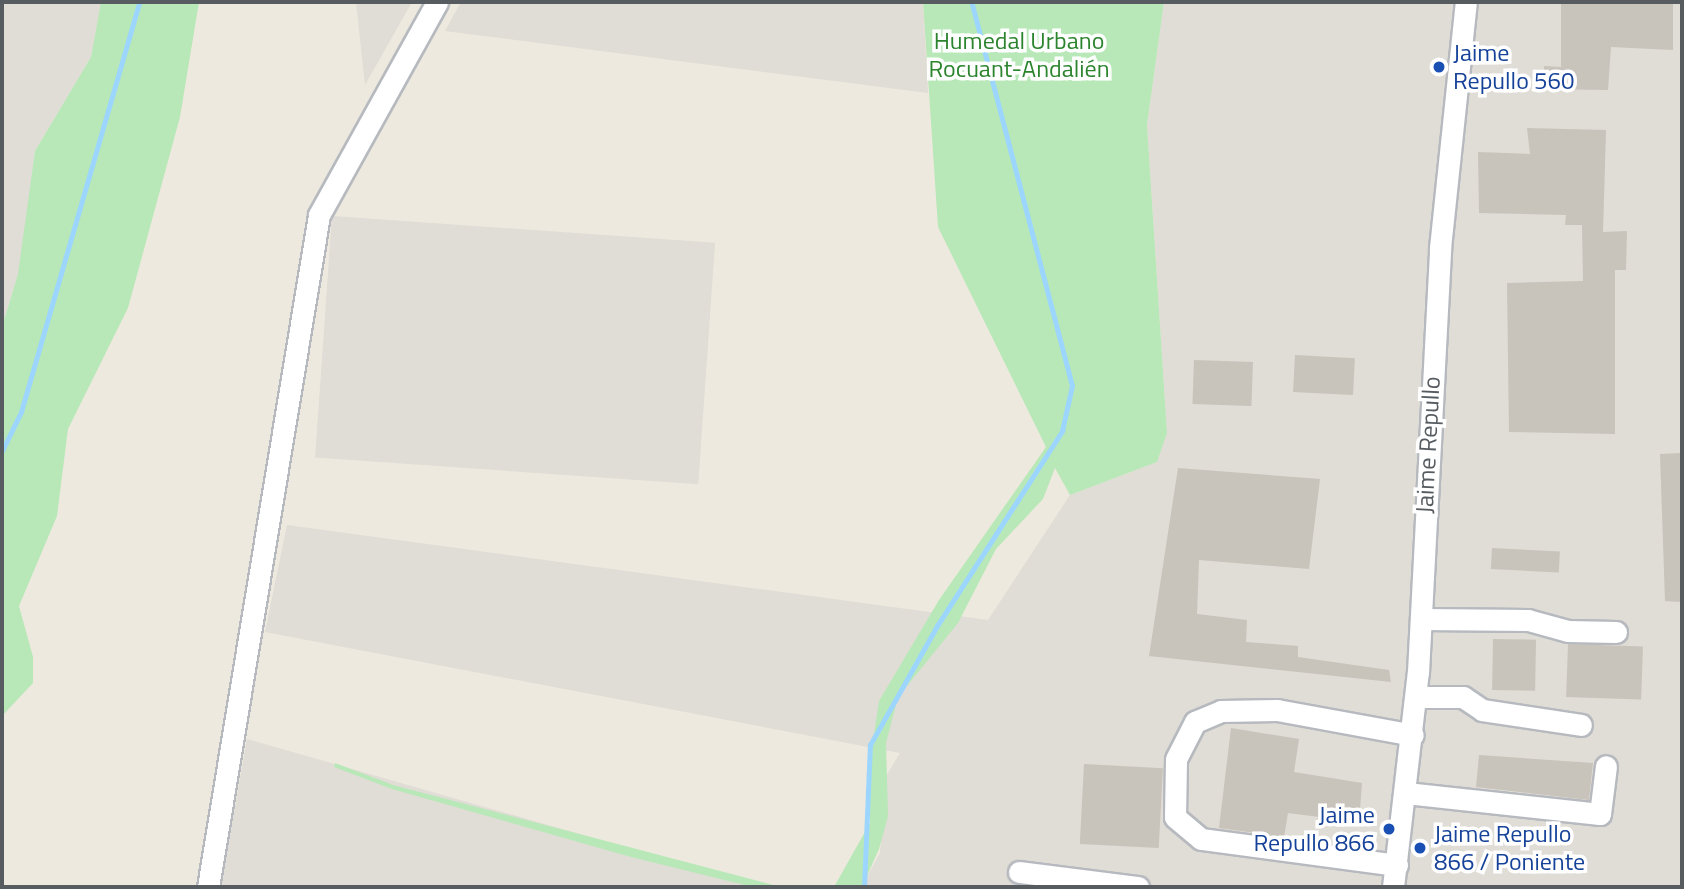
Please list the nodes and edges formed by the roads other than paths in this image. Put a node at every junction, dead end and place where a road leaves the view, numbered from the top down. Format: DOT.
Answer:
graph roads {
  1 [pos="437,2"];
  2 [pos="1466,2"];
  3 [pos="1422,619"];
  4 [pos="1616,632"];
  5 [pos="1416,697"];
  6 [pos="1581,725"];
  7 [pos="1413,735"];
  8 [pos="1606,766"];
  9 [pos="1406,793"];
  10 [pos="1397,865"];
  11 [pos="1019,872"];
  12 [pos="208,887"];
  13 [pos="1138,887"];
  14 [pos="1393,887"];
  1 -- 12 [label="street"];
  2 -- 3 [label="street, Jaime Repullo"];
  3 -- 4 [label="street"];
  3 -- 5 [label="street, Jaime Repullo"];
  5 -- 6 [label="street"];
  5 -- 7 [label="street, Jaime Repullo"];
  7 -- 9 [label="street, Jaime Repullo"];
  7 -- 10 [label="street"];
  8 -- 9 [label="street"];
  9 -- 10 [label="street, Jaime Repullo"];
  10 -- 14 [label="street, Jaime Repullo"];
  11 -- 13 [label="street"];
}
